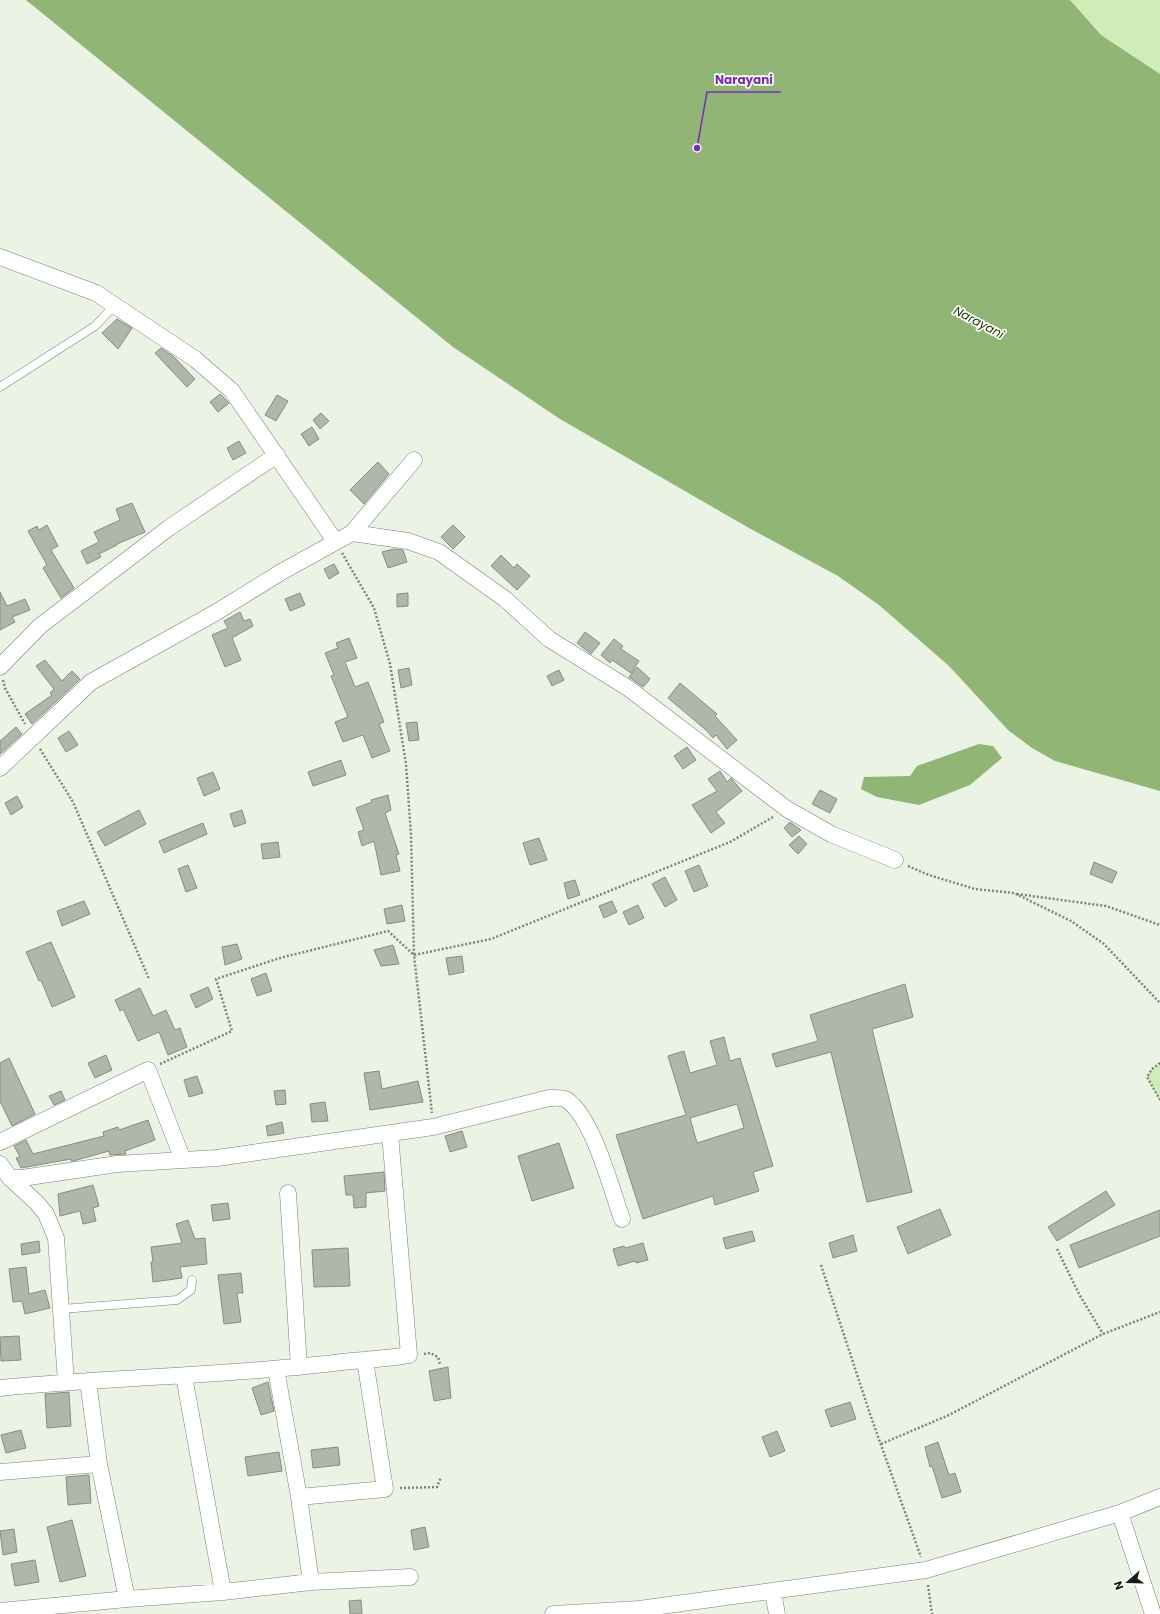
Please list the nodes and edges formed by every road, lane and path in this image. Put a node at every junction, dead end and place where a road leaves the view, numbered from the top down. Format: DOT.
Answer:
graph roads {
  1 [pos="0,257"];
  2 [pos="115,305"];
  3 [pos="0,387"];
  4 [pos="277,455"];
  5 [pos="414,460"];
  6 [pos="352,533"];
  7 [pos="336,541"];
  8 [pos="1,672"];
  9 [pos="33,736"];
  10 [pos="0,768"];
  11 [pos="787,809"];
  12 [pos="895,860"];
  13 [pos="1014,893"];
  14 [pos="1160,925"];
  15 [pos="414,955"];
  16 [pos="149,979"];
  17 [pos="1160,1003"];
  18 [pos="1160,1063"];
  19 [pos="148,1070"];
  20 [pos="1160,1100"];
  21 [pos="433,1127"];
  22 [pos="390,1134"];
  23 [pos="0,1142"];
  24 [pos="183,1160"];
  25 [pos="0,1164"];
  26 [pos="10,1178"];
  27 [pos="288,1193"];
  28 [pos="622,1219"];
  29 [pos="1057,1249"];
  30 [pos="821,1265"];
  31 [pos="192,1280"];
  32 [pos="62,1309"];
  33 [pos="1160,1312"];
  34 [pos="1103,1334"];
  35 [pos="410,1355"];
  36 [pos="365,1360"];
  37 [pos="440,1364"];
  38 [pos="299,1367"];
  39 [pos="276,1369"];
  40 [pos="184,1376"];
  41 [pos="88,1381"];
  42 [pos="66,1382"];
  43 [pos="0,1388"];
  44 [pos="881,1444"];
  45 [pos="98,1464"];
  46 [pos="0,1472"];
  47 [pos="441,1477"];
  48 [pos="385,1489"];
  49 [pos="299,1497"];
  50 [pos="1160,1497"];
  51 [pos="1120,1512"];
  52 [pos="926,1570"];
  53 [pos="410,1578"];
  54 [pos="312,1582"];
  55 [pos="223,1592"];
  56 [pos="773,1592"];
  57 [pos="127,1599"];
  58 [pos="0,1611"];
  59 [pos="553,1614"];
  60 [pos="777,1614"];
  61 [pos="932,1614"];
  62 [pos="1153,1614"];
  1 -- 2 [label="street"];
  2 -- 3 [label="lane"];
  2 -- 4 [label="street"];
  4 -- 7 [label="street"];
  4 -- 8 [label="street"];
  5 -- 6 [label="street"];
  6 -- 7 [label="street"];
  6 -- 11 [label="street"];
  7 -- 9 [label="street"];
  7 -- 15 [label="path"];
  8 -- 9 [label="path"];
  9 -- 10 [label="street"];
  9 -- 16 [label="path"];
  11 -- 12 [label="street"];
  11 -- 15 [label="path"];
  12 -- 13 [label="path"];
  13 -- 14 [label="path"];
  13 -- 17 [label="path"];
  15 -- 19 [label="path"];
  15 -- 21 [label="path"];
  18 -- 20 [label="path"];
  19 -- 23 [label="street"];
  19 -- 24 [label="street"];
  21 -- 22 [label="street"];
  21 -- 28 [label="street"];
  22 -- 24 [label="street"];
  22 -- 35 [label="street"];
  24 -- 26 [label="street"];
  25 -- 26 [label="street"];
  26 -- 32 [label="street"];
  27 -- 38 [label="street"];
  29 -- 34 [label="path"];
  30 -- 44 [label="path"];
  31 -- 32 [label="lane"];
  32 -- 42 [label="street"];
  33 -- 34 [label="path"];
  34 -- 44 [label="path"];
  35 -- 36 [label="street"];
  35 -- 37 [label="path"];
  36 -- 38 [label="street"];
  36 -- 48 [label="street"];
  38 -- 39 [label="street"];
  39 -- 40 [label="street"];
  39 -- 49 [label="street"];
  40 -- 41 [label="street"];
  40 -- 55 [label="street"];
  41 -- 42 [label="street"];
  41 -- 45 [label="street"];
  42 -- 43 [label="street"];
  44 -- 52 [label="path"];
  45 -- 46 [label="street"];
  45 -- 57 [label="street"];
  47 -- 48 [label="path"];
  48 -- 49 [label="street"];
  49 -- 54 [label="street"];
  50 -- 51 [label="street"];
  51 -- 52 [label="street"];
  51 -- 62 [label="street"];
  52 -- 56 [label="street"];
  52 -- 61 [label="path"];
  53 -- 54 [label="street"];
  54 -- 55 [label="street"];
  55 -- 57 [label="street"];
  56 -- 59 [label="street"];
  56 -- 60 [label="street"];
  57 -- 58 [label="street"];
}
